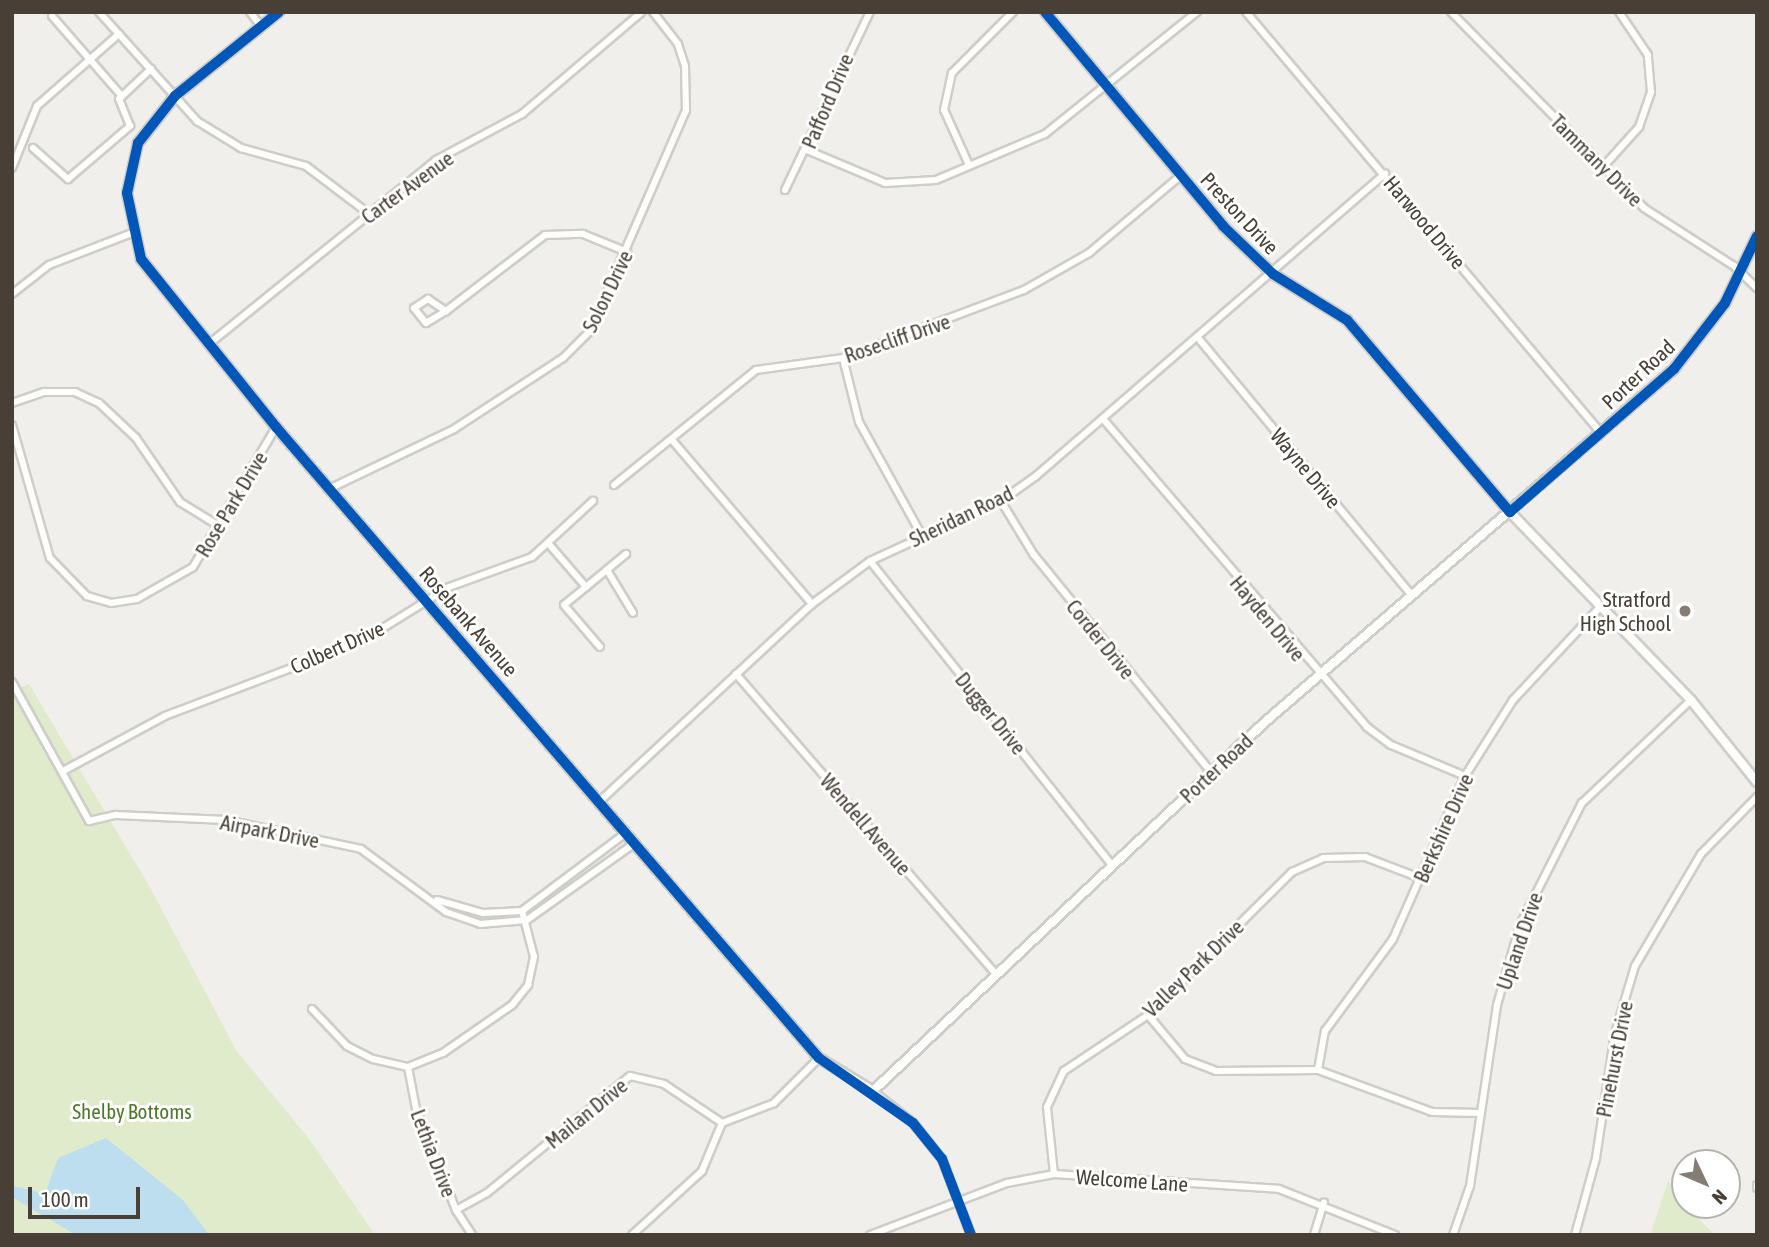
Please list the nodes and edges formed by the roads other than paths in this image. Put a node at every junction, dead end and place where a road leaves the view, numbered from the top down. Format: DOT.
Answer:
graph roads {
  1 [pos="99,12"];
  2 [pos="250,12"];
  3 [pos="279,12"];
  4 [pos="642,12"];
  5 [pos="653,12"];
  6 [pos="870,12"];
  7 [pos="1013,12"];
  8 [pos="1045,12"];
  9 [pos="1198,12"];
  10 [pos="1246,12"];
  11 [pos="1451,12"];
  12 [pos="1619,12"];
  13 [pos="51,16"];
  14 [pos="261,26"];
  15 [pos="118,34"];
  16 [pos="89,59"];
  17 [pos="151,69"];
  18 [pos="1105,84"];
  19 [pos="121,95"];
  20 [pos="175,96"];
  21 [pos="33,148"];
  22 [pos="807,150"];
  23 [pos="14,164"];
  24 [pos="969,165"];
  25 [pos="1603,167"];
  26 [pos="1385,174"];
  27 [pos="1180,176"];
  28 [pos="785,190"];
  29 [pos="368,213"];
  30 [pos="132,233"];
  31 [pos="1757,236"];
  32 [pos="627,252"];
  33 [pos="1741,271"];
  34 [pos="1273,274"];
  35 [pos="1757,288"];
  36 [pos="12,294"];
  37 [pos="446,312"];
  38 [pos="1199,339"];
  39 [pos="209,344"];
  40 [pos="843,358"];
  41 [pos="12,403"];
  42 [pos="1104,420"];
  43 [pos="12,425"];
  44 [pos="276,428"];
  45 [pos="1602,434"];
  46 [pos="672,440"];
  47 [pos="614,485"];
  48 [pos="331,488"];
  49 [pos="1001,500"];
  50 [pos="593,501"];
  51 [pos="1510,512"];
  52 [pos="219,526"];
  53 [pos="921,534"];
  54 [pos="548,543"];
  55 [pos="626,554"];
  56 [pos="870,561"];
  57 [pos="607,570"];
  58 [pos="586,587"];
  59 [pos="1412,596"];
  60 [pos="426,601"];
  61 [pos="812,604"];
  62 [pos="1601,606"];
  63 [pos="634,613"];
  64 [pos="600,648"];
  65 [pos="736,674"];
  66 [pos="1317,677"];
  67 [pos="12,682"];
  68 [pos="1691,700"];
  69 [pos="65,770"];
  70 [pos="1211,772"];
  71 [pos="1465,776"];
  72 [pos="1757,782"];
  73 [pos="1757,797"];
  74 [pos="600,801"];
  75 [pos="626,833"];
  76 [pos="635,843"];
  77 [pos="1112,865"];
  78 [pos="1420,878"];
  79 [pos="437,900"];
  80 [pos="522,911"];
  81 [pos="527,920"];
  82 [pos="996,974"];
  83 [pos="312,1009"];
  84 [pos="1147,1015"];
  85 [pos="819,1058"];
  86 [pos="408,1067"];
  87 [pos="1318,1070"];
  88 [pos="873,1091"];
  89 [pos="1480,1113"];
  90 [pos="722,1123"];
  91 [pos="1054,1174"];
  92 [pos="960,1200"];
  93 [pos="1324,1202"];
  94 [pos="456,1210"];
  95 [pos="472,1235"];
  96 [pos="632,1235"];
  97 [pos="870,1235"];
  98 [pos="971,1235"];
  99 [pos="1314,1235"];
  100 [pos="1395,1235"];
  101 [pos="1453,1235"];
  102 [pos="1575,1235"];
  1 -- 15 [label="street"];
  2 -- 14 [label="street"];
  3 -- 14 [label="street, Rosebank Avenue"];
  4 -- 29 [label="street, Carter Avenue"];
  5 -- 32 [label="street, Solon Drive"];
  6 -- 22 [label="street, Pafford Drive"];
  7 -- 24 [label="street"];
  8 -- 18 [label="street, Preston Drive"];
  9 -- 18 [label="street"];
  10 -- 26 [label="street, Harwood Drive"];
  11 -- 25 [label="street, Tammany Drive"];
  12 -- 25 [label="street"];
  13 -- 16 [label="street"];
  14 -- 20 [label="street, Rosebank Avenue"];
  15 -- 16 [label="street"];
  15 -- 17 [label="street"];
  16 -- 19 [label="street"];
  16 -- 23 [label="street"];
  17 -- 19 [label="street"];
  17 -- 20 [label="street"];
  18 -- 24 [label="street"];
  18 -- 27 [label="street, Preston Drive"];
  19 -- 21 [label="street"];
  20 -- 29 [label="street"];
  20 -- 30 [label="street, Rosebank Avenue"];
  22 -- 24 [label="street"];
  22 -- 28 [label="street, Pafford Drive"];
  25 -- 33 [label="street, Tammany Drive"];
  26 -- 34 [label="street, Sheridan Road"];
  26 -- 45 [label="street, Harwood Drive"];
  27 -- 34 [label="street, Preston Drive"];
  27 -- 40 [label="street, Rosecliff Drive"];
  29 -- 39 [label="street, Carter Avenue"];
  30 -- 36 [label="street"];
  30 -- 39 [label="street, Rosebank Avenue"];
  31 -- 33 [label="street, Porter Road"];
  32 -- 37 [label="street"];
  32 -- 48 [label="street, Solon Drive"];
  33 -- 35 [label="street, Tammany Drive"];
  33 -- 45 [label="street, Porter Road"];
  34 -- 38 [label="street, Sheridan Road"];
  34 -- 51 [label="street, Preston Drive"];
  37 -- 37 [label="street"];
  38 -- 42 [label="street, Sheridan Road"];
  38 -- 59 [label="street, Wayne Drive"];
  39 -- 44 [label="street, Rosebank Avenue"];
  40 -- 46 [label="street, Rosecliff Drive"];
  40 -- 53 [label="street"];
  41 -- 52 [label="street"];
  42 -- 49 [label="street, Sheridan Road"];
  42 -- 66 [label="street, Hayden Drive"];
  43 -- 52 [label="street, Rose Park Drive"];
  44 -- 48 [label="street, Rosebank Avenue"];
  44 -- 52 [label="street, Rose Park Drive"];
  45 -- 51 [label="street, Porter Road"];
  46 -- 47 [label="street, Rosecliff Drive"];
  46 -- 61 [label="street"];
  48 -- 60 [label="street, Rosebank Avenue"];
  49 -- 53 [label="street, Sheridan Road"];
  49 -- 70 [label="street, Corder Drive"];
  50 -- 54 [label="street, Colbert Drive"];
  51 -- 59 [label="street, Porter Road"];
  51 -- 62 [label="street, Preston Drive"];
  53 -- 56 [label="street, Sheridan Road"];
  54 -- 58 [label="street"];
  54 -- 60 [label="street, Colbert Drive"];
  55 -- 57 [label="street"];
  56 -- 61 [label="street, Sheridan Road"];
  56 -- 77 [label="street, Dugger Drive"];
  57 -- 58 [label="street"];
  57 -- 63 [label="street"];
  58 -- 64 [label="street"];
  59 -- 66 [label="street, Porter Road"];
  60 -- 69 [label="street, Colbert Drive"];
  60 -- 74 [label="street, Rosebank Avenue"];
  61 -- 65 [label="street, Sheridan Road"];
  62 -- 68 [label="street, Preston Drive"];
  62 -- 71 [label="street, Berkshire Drive"];
  65 -- 74 [label="street, Sheridan Road"];
  65 -- 82 [label="street, Wendell Avenue"];
  66 -- 70 [label="street, Porter Road"];
  66 -- 71 [label="street, Hayden Drive"];
  67 -- 69 [label="street"];
  68 -- 72 [label="street, Preston Drive"];
  68 -- 89 [label="street, Upland Drive"];
  69 -- 79 [label="street, Airpark Drive"];
  70 -- 77 [label="street, Porter Road"];
  71 -- 78 [label="street, Berkshire Drive"];
  73 -- 102 [label="street, Pinehurst Drive"];
  74 -- 75 [label="street, Rosebank Avenue"];
  75 -- 76 [label="street, Rosebank Avenue"];
  75 -- 80 [label="street"];
  76 -- 81 [label="street"];
  76 -- 85 [label="street, Rosebank Avenue"];
  77 -- 82 [label="street, Porter Road"];
  78 -- 84 [label="street, Valley Park Drive"];
  78 -- 87 [label="street, Berkshire Drive"];
  79 -- 80 [label="street, Airpark Drive"];
  79 -- 81 [label="street, Airpark Drive"];
  80 -- 81 [label="street"];
  81 -- 86 [label="street"];
  82 -- 88 [label="street, Porter Road"];
  83 -- 86 [label="street"];
  84 -- 87 [label="street"];
  84 -- 91 [label="street, Valley Park Drive"];
  85 -- 88 [label="street, Rosebank Avenue"];
  85 -- 90 [label="street"];
  86 -- 94 [label="street, Lethia Drive"];
  87 -- 89 [label="street"];
  88 -- 92 [label="street, Rosebank Avenue"];
  89 -- 101 [label="street, Upland Drive"];
  90 -- 94 [label="street, Mailan Drive"];
  90 -- 96 [label="street"];
  91 -- 92 [label="street, Welcome Lane"];
  91 -- 93 [label="street, Welcome Lane"];
  92 -- 97 [label="street, Welcome Lane"];
  92 -- 98 [label="street, Rosebank Avenue"];
  93 -- 99 [label="street"];
  93 -- 100 [label="street, Welcome Lane"];
  94 -- 95 [label="street, Lethia Drive"];
}
